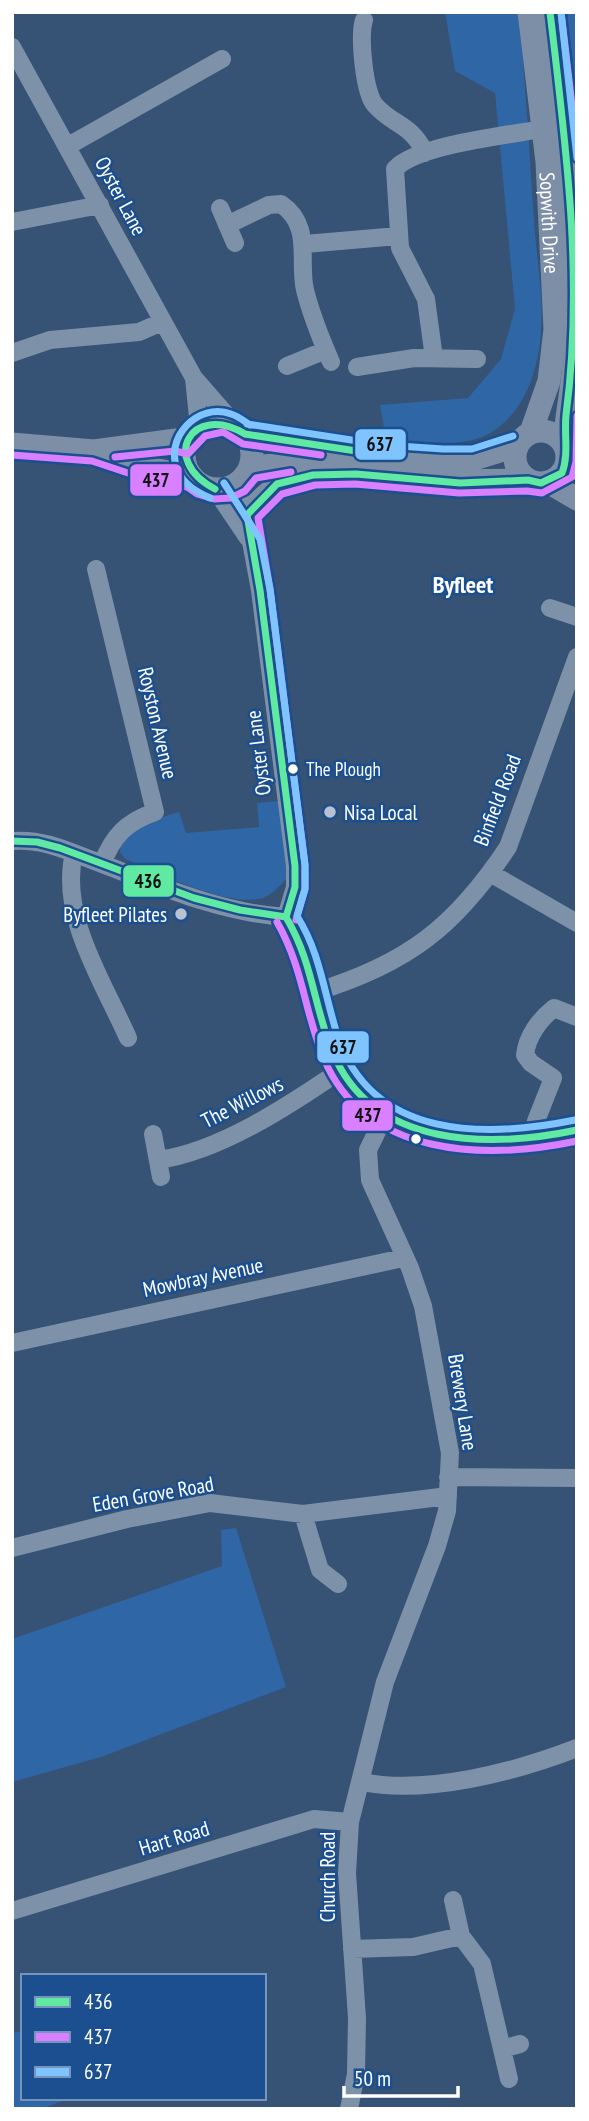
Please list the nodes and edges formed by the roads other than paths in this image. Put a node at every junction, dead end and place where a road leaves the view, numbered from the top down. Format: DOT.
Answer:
graph roads {
  1 [pos="529,12"];
  2 [pos="550,12"];
  3 [pos="364,20"];
  4 [pos="12,47"];
  5 [pos="222,59"];
  6 [pos="542,129"];
  7 [pos="68,146"];
  8 [pos="425,153"];
  9 [pos="100,205"];
  10 [pos="12,222"];
  11 [pos="398,236"];
  12 [pos="235,243"];
  13 [pos="305,244"];
  14 [pos="162,322"];
  15 [pos="12,353"];
  16 [pos="434,358"];
  17 [pos="477,359"];
  18 [pos="287,366"];
  19 [pos="357,367"];
  20 [pos="194,378"];
  21 [pos="240,430"];
  22 [pos="193,435"];
  23 [pos="524,439"];
  24 [pos="12,444"];
  25 [pos="94,451"];
  26 [pos="569,456"];
  27 [pos="352,473"];
  28 [pos="245,475"];
  29 [pos="192,477"];
  30 [pos="538,481"];
  31 [pos="215,489"];
  32 [pos="577,499"];
  33 [pos="247,515"];
  34 [pos="250,541"];
  35 [pos="96,569"];
  36 [pos="550,608"];
  37 [pos="577,618"];
  38 [pos="577,657"];
  39 [pos="12,841"];
  40 [pos="74,853"];
  41 [pos="102,864"];
  42 [pos="490,873"];
  43 [pos="286,917"];
  44 [pos="577,923"];
  45 [pos="315,992"];
  46 [pos="577,1017"];
  47 [pos="128,1038"];
  48 [pos="341,1070"];
  49 [pos="385,1115"];
  50 [pos="577,1130"];
  51 [pos="153,1134"];
  52 [pos="536,1137"];
  53 [pos="403,1258"];
  54 [pos="12,1343"];
  55 [pos="449,1477"];
  56 [pos="577,1478"];
  57 [pos="448,1496"];
  58 [pos="303,1514"];
  59 [pos="12,1548"];
  60 [pos="338,1584"];
  61 [pos="577,1748"];
  62 [pos="362,1782"];
  63 [pos="350,1822"];
  64 [pos="453,1900"];
  65 [pos="12,1911"];
  66 [pos="461,1936"];
  67 [pos="352,1949"];
  68 [pos="509,2079"];
  69 [pos="349,2109"];
  1 -- 6 [label="main road, Sopwith Drive"];
  2 -- 26 [label="main road, Sopwith Drive"];
  3 -- 8 [label="street"];
  4 -- 7 [label="street, Oyster Lane"];
  5 -- 7 [label="street, Oyster Lane"];
  6 -- 8 [label="street"];
  6 -- 23 [label="main road, Sopwith Drive"];
  7 -- 9 [label="street, Oyster Lane"];
  8 -- 11 [label="street"];
  9 -- 10 [label="street"];
  9 -- 14 [label="street, Oyster Lane"];
  11 -- 13 [label="street"];
  11 -- 16 [label="street"];
  12 -- 13 [label="street"];
  13 -- 18 [label="street"];
  14 -- 15 [label="street"];
  14 -- 20 [label="street, Oyster Lane"];
  16 -- 17 [label="street"];
  16 -- 19 [label="street"];
  20 -- 21 [label="street, Oyster Lane"];
  20 -- 22 [label="street, Oyster Lane"];
  21 -- 22 [label="main road"];
  21 -- 23 [label="main road"];
  21 -- 28 [label="main road"];
  22 -- 25 [label="main road"];
  22 -- 29 [label="main road"];
  23 -- 26 [label="main road"];
  23 -- 30 [label="main road"];
  24 -- 25 [label="main road"];
  25 -- 29 [label="main road"];
  26 -- 30 [label="main road"];
  27 -- 28 [label="main road"];
  27 -- 30 [label="main road"];
  27 -- 33 [label="main road"];
  28 -- 31 [label="main road"];
  28 -- 33 [label="street, Oyster Lane"];
  29 -- 31 [label="main road"];
  30 -- 32 [label="main road"];
  31 -- 34 [label="street, Oyster Lane"];
  33 -- 34 [label="street, Oyster Lane"];
  34 -- 43 [label="street, Oyster Lane"];
  35 -- 41 [label="street, Royston Avenue"];
  36 -- 37 [label="street"];
  38 -- 42 [label="street, Binfield Road"];
  39 -- 40 [label="street"];
  40 -- 41 [label="street"];
  40 -- 47 [label="street"];
  41 -- 43 [label="street"];
  42 -- 44 [label="street"];
  42 -- 45 [label="street, Binfield Road"];
  43 -- 45 [label="street"];
  45 -- 48 [label="street"];
  46 -- 52 [label="street"];
  48 -- 49 [label="street"];
  48 -- 51 [label="street, The Willows"];
  49 -- 52 [label="street"];
  49 -- 53 [label="street, Brewery Lane"];
  50 -- 52 [label="street"];
  53 -- 54 [label="street, Mowbray Avenue"];
  53 -- 55 [label="street, Brewery Lane"];
  55 -- 56 [label="street"];
  55 -- 57 [label="street, Brewery Lane"];
  57 -- 58 [label="street, Eden Grove Road"];
  57 -- 62 [label="street, Brewery Lane"];
  58 -- 59 [label="street, Eden Grove Road"];
  58 -- 60 [label="street"];
  61 -- 62 [label="street"];
  62 -- 63 [label="street, Church Road"];
  63 -- 65 [label="street, Hart Road"];
  63 -- 67 [label="street, Church Road"];
  64 -- 66 [label="street"];
  66 -- 67 [label="street"];
  66 -- 68 [label="street"];
  67 -- 69 [label="street, Church Road"];
}
